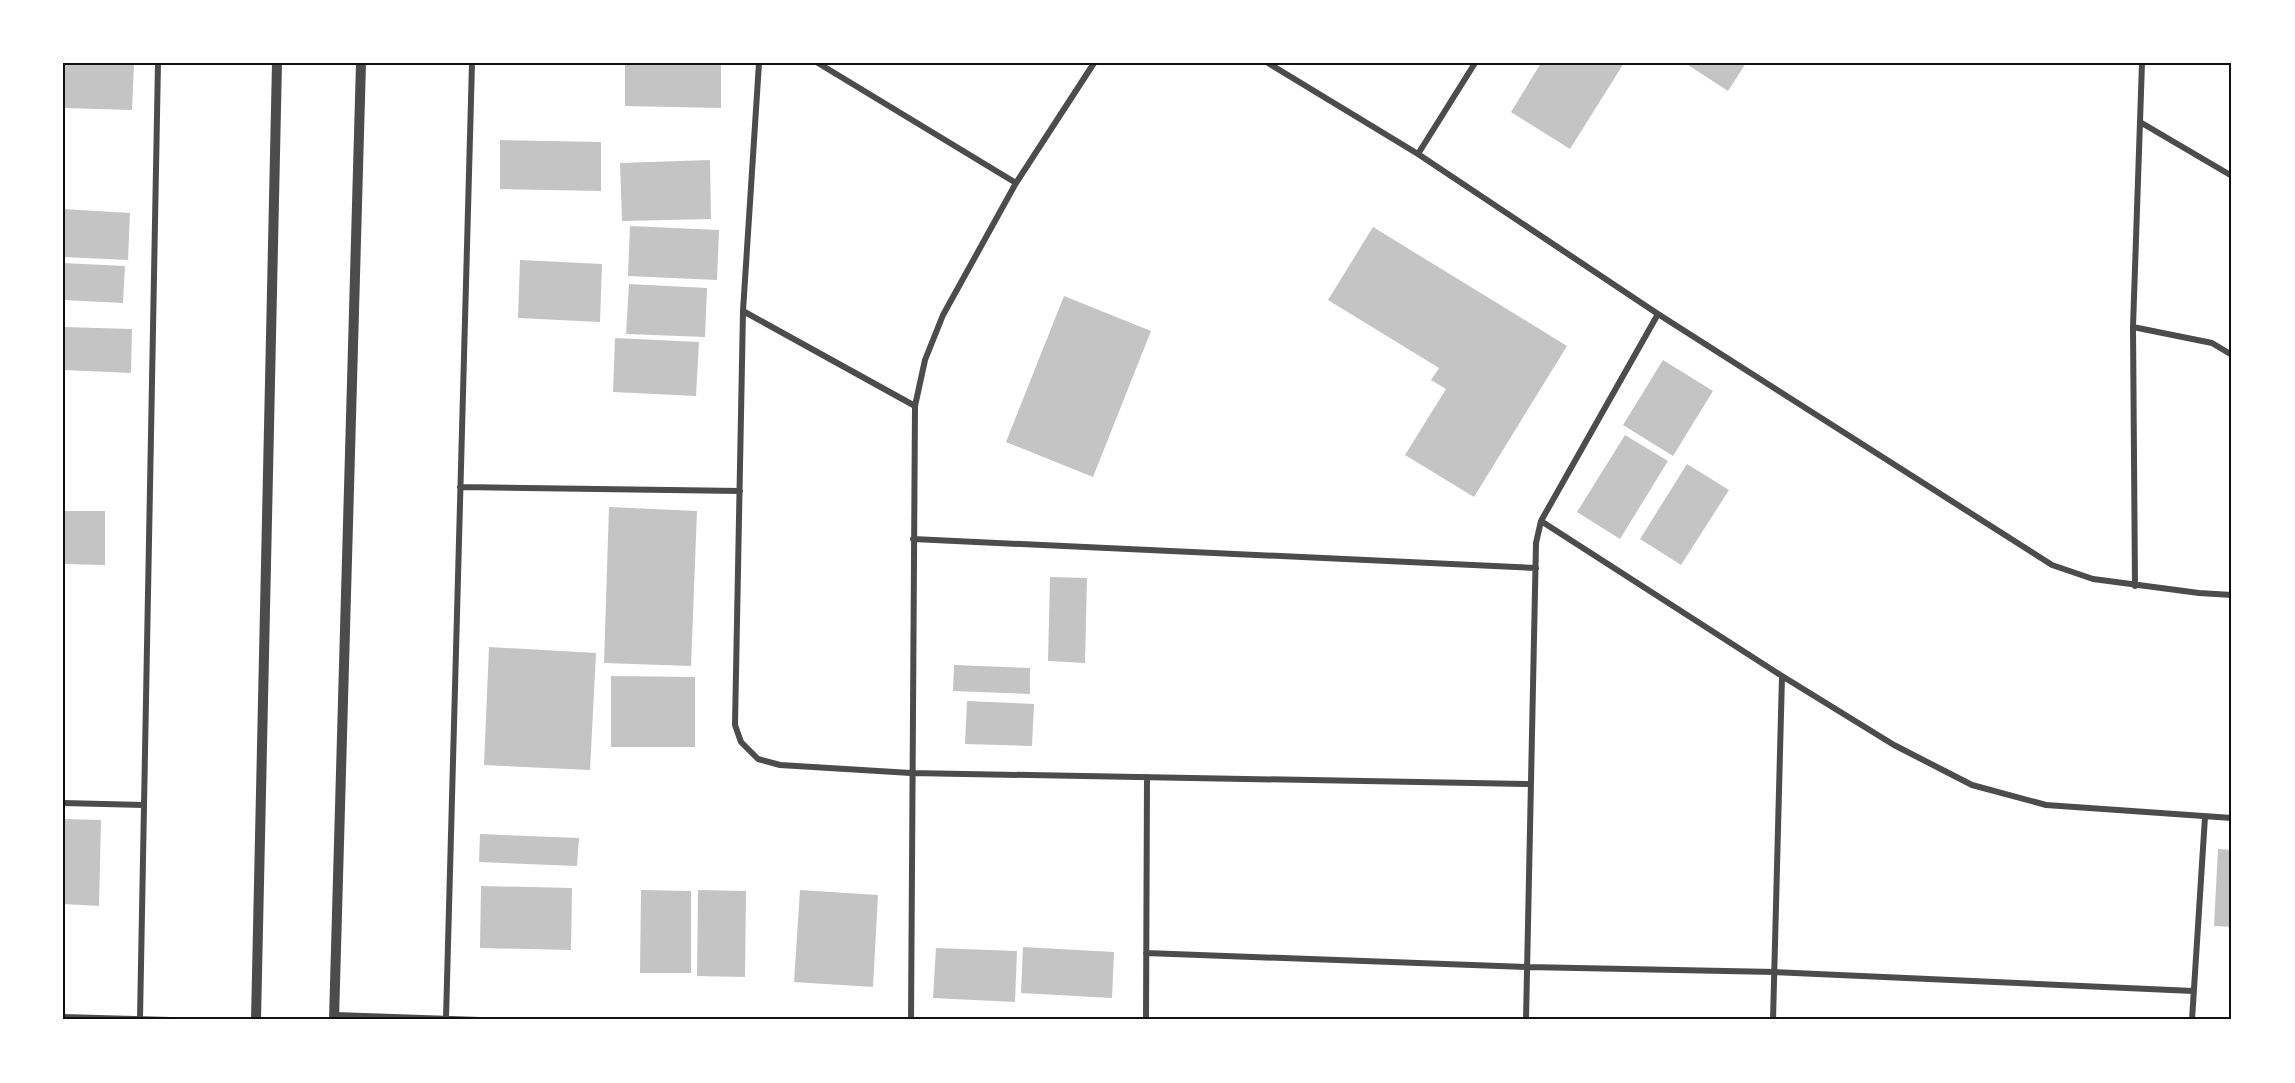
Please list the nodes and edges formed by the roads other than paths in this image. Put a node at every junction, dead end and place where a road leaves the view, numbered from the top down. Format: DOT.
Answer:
graph roads {
  1 [pos="158,63"];
  2 [pos="277,63"];
  3 [pos="361,63"];
  4 [pos="472,63"];
  5 [pos="759,63"];
  6 [pos="818,63"];
  7 [pos="1094,63"];
  8 [pos="1268,63"];
  9 [pos="1475,63"];
  10 [pos="2142,63"];
  11 [pos="2140,122"];
  12 [pos="1418,154"];
  13 [pos="2232,176"];
  14 [pos="1016,183"];
  15 [pos="743,311"];
  16 [pos="1658,314"];
  17 [pos="2133,327"];
  18 [pos="2232,355"];
  19 [pos="915,406"];
  20 [pos="460,487"];
  21 [pos="740,491"];
  22 [pos="1541,521"];
  23 [pos="913,539"];
  24 [pos="1536,568"];
  25 [pos="2135,586"];
  26 [pos="2232,595"];
  27 [pos="1782,676"];
  28 [pos="911,773"];
  29 [pos="1147,777"];
  30 [pos="1531,784"];
  31 [pos="63,803"];
  32 [pos="144,805"];
  33 [pos="2205,817"];
  34 [pos="2232,818"];
  35 [pos="1146,953"];
  36 [pos="1527,967"];
  37 [pos="1775,972"];
  38 [pos="2193,991"];
  39 [pos="63,1017"];
  40 [pos="334,1017"];
  41 [pos="140,1018"];
  42 [pos="446,1018"];
  43 [pos="170,1020"];
  44 [pos="256,1020"];
  45 [pos="480,1020"];
  46 [pos="911,1020"];
  47 [pos="1146,1020"];
  48 [pos="1526,1020"];
  49 [pos="1773,1020"];
  50 [pos="2192,1020"];
  1 -- 32 [label="street"];
  2 -- 44 [label="street"];
  3 -- 40 [label="street"];
  4 -- 20 [label="street"];
  5 -- 15 [label="street"];
  6 -- 14 [label="street"];
  7 -- 14 [label="street"];
  8 -- 12 [label="street"];
  9 -- 12 [label="street"];
  10 -- 11 [label="street"];
  11 -- 13 [label="street"];
  11 -- 17 [label="street"];
  12 -- 16 [label="street"];
  14 -- 19 [label="street"];
  15 -- 19 [label="street"];
  15 -- 21 [label="street"];
  16 -- 22 [label="street"];
  16 -- 25 [label="street"];
  17 -- 18 [label="street"];
  17 -- 25 [label="street"];
  19 -- 23 [label="street"];
  20 -- 21 [label="street"];
  20 -- 42 [label="street"];
  21 -- 28 [label="street"];
  22 -- 24 [label="street"];
  22 -- 27 [label="street"];
  23 -- 24 [label="street"];
  23 -- 28 [label="street"];
  24 -- 30 [label="street"];
  25 -- 26 [label="street"];
  27 -- 33 [label="street"];
  27 -- 37 [label="street"];
  28 -- 29 [label="street"];
  28 -- 46 [label="street"];
  29 -- 30 [label="street"];
  29 -- 35 [label="street"];
  30 -- 36 [label="street"];
  31 -- 32 [label="street"];
  32 -- 41 [label="street"];
  33 -- 34 [label="street"];
  33 -- 38 [label="street"];
  35 -- 36 [label="street"];
  35 -- 47 [label="street"];
  36 -- 37 [label="street"];
  36 -- 48 [label="street"];
  37 -- 38 [label="street"];
  37 -- 49 [label="street"];
  38 -- 50 [label="street"];
  39 -- 41 [label="street"];
  40 -- 42 [label="street"];
  41 -- 43 [label="street"];
  42 -- 45 [label="street"];
}
